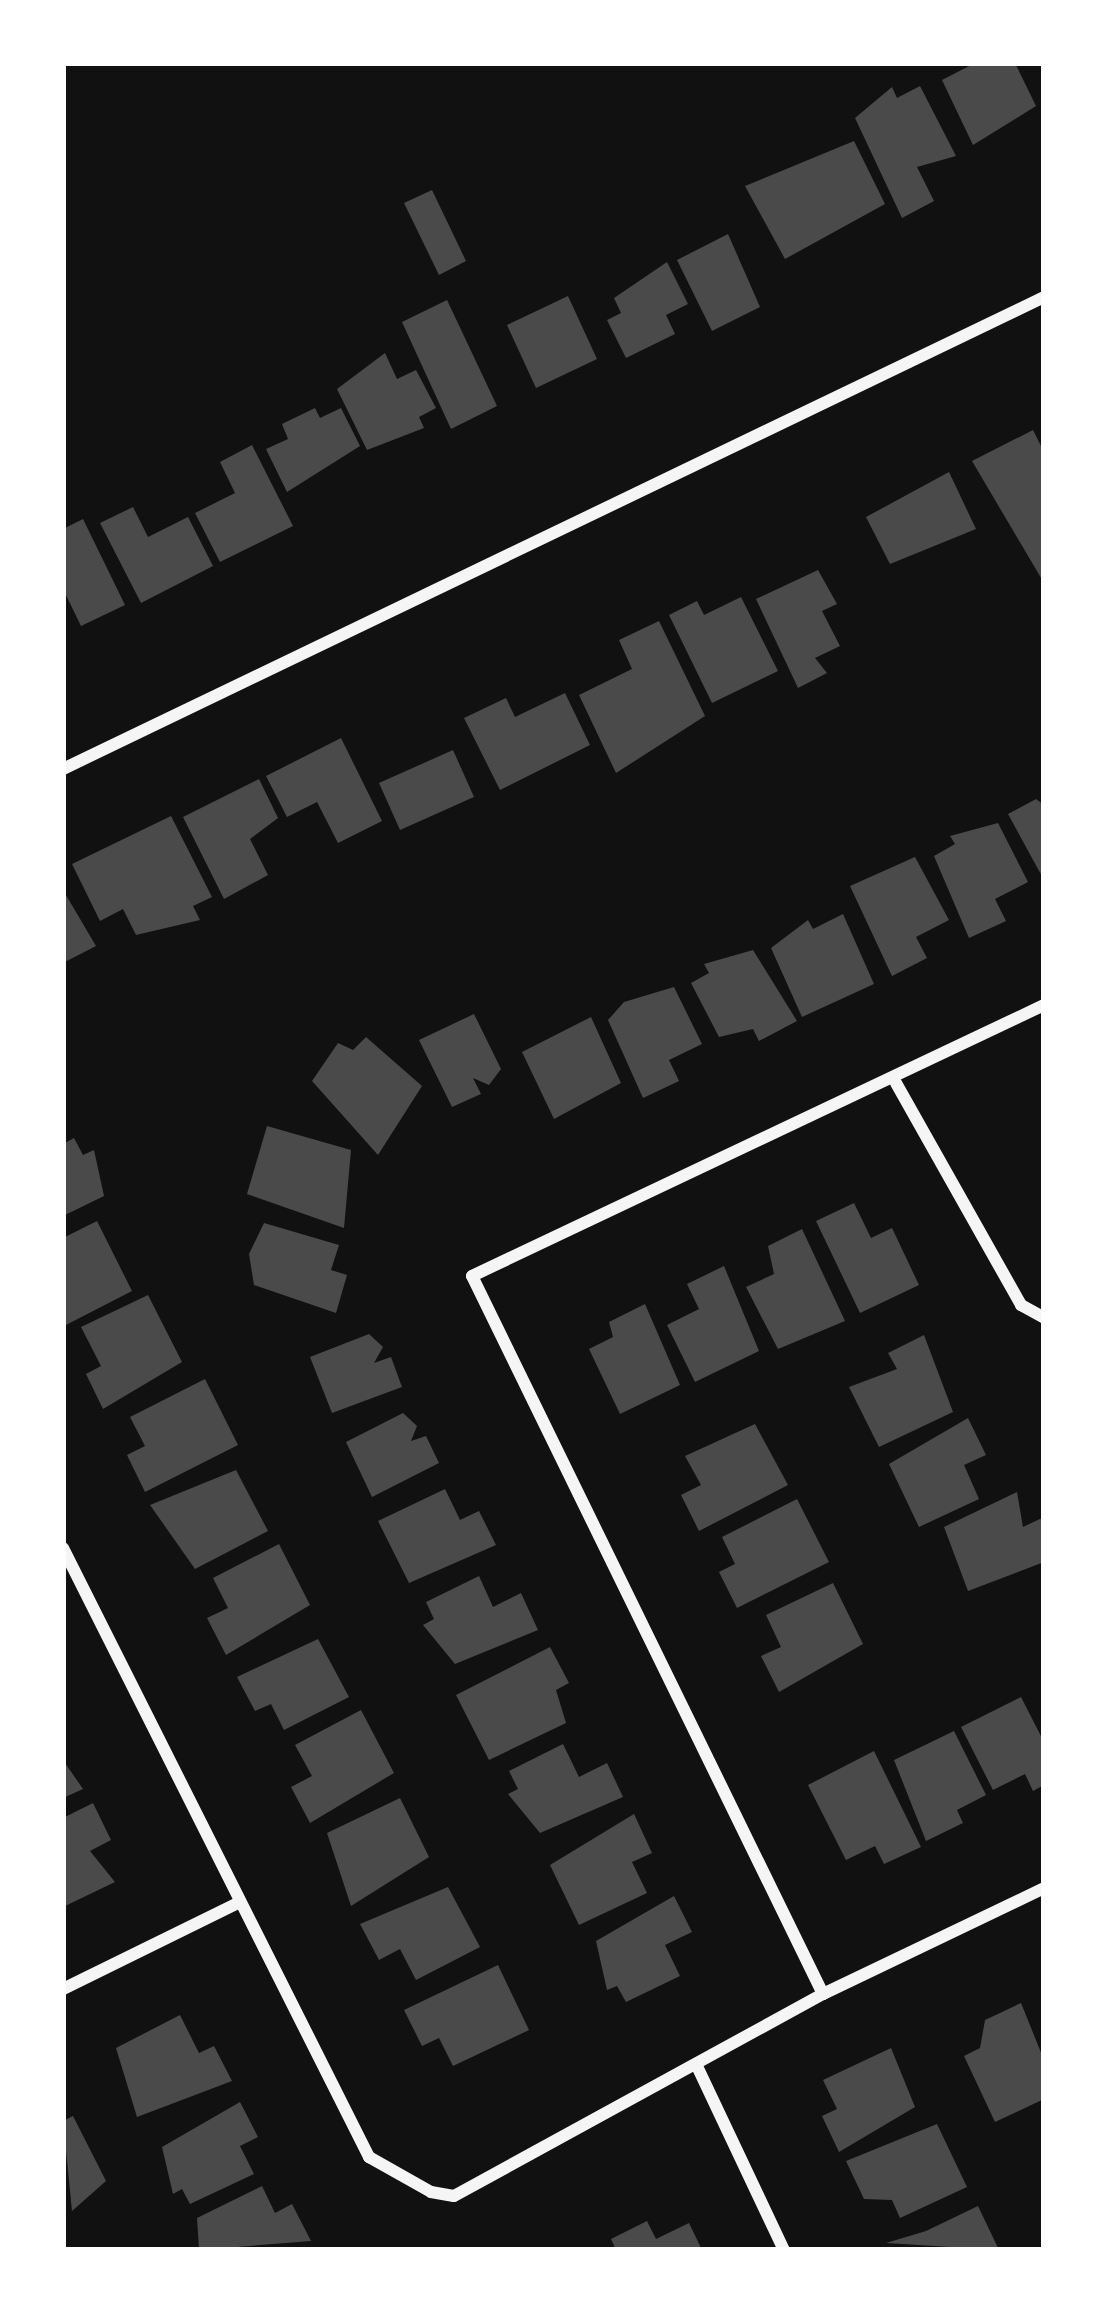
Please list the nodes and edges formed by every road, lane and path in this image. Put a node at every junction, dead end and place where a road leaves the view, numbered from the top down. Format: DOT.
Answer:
graph roads {
  1 [pos="1044,297"];
  2 [pos="63,769"];
  3 [pos="1044,1005"];
  4 [pos="896,1083"];
  5 [pos="1044,1318"];
  6 [pos="63,1548"];
  7 [pos="1044,1888"];
  8 [pos="236,1904"];
  9 [pos="63,1989"];
  10 [pos="823,1994"];
  11 [pos="696,2063"];
  12 [pos="784,2250"];
  1 -- 2 [label="street"];
  3 -- 4 [label="street"];
  4 -- 5 [label="street"];
  4 -- 10 [label="street"];
  6 -- 8 [label="street"];
  7 -- 10 [label="street"];
  8 -- 9 [label="street"];
  8 -- 11 [label="street"];
  10 -- 11 [label="street"];
  11 -- 12 [label="street"];
}
